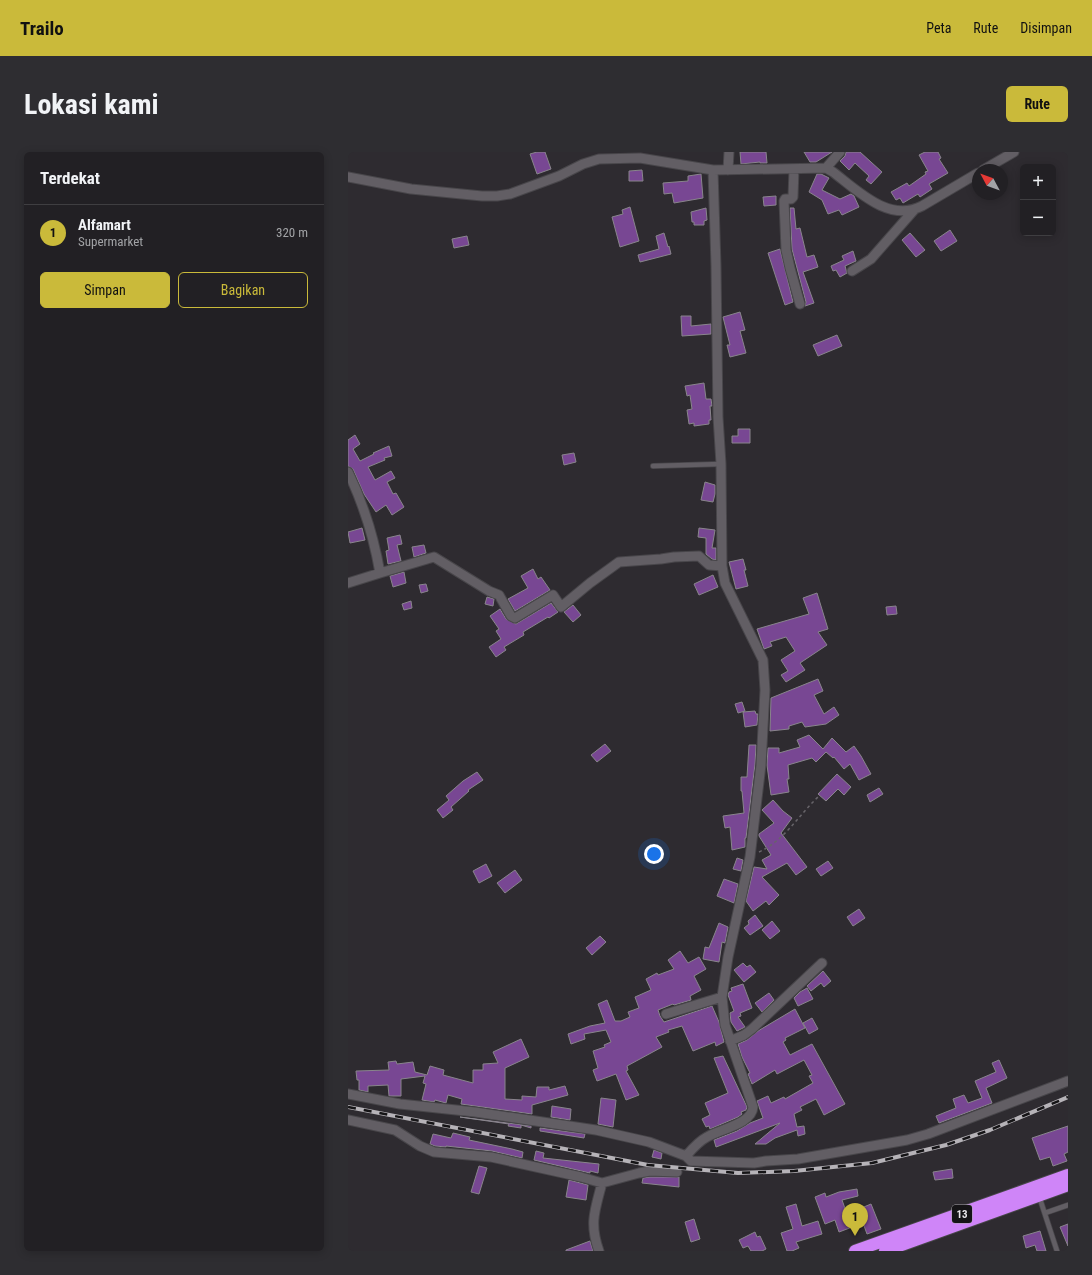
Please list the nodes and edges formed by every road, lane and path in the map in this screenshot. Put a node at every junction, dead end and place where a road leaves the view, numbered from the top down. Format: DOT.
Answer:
graph roads {
  1 [pos="729,152"];
  2 [pos="840,152"];
  3 [pos="1014,152"];
  4 [pos="661,157"];
  5 [pos="994,164"];
  6 [pos="826,168"];
  7 [pos="794,169"];
  8 [pos="713,170"];
  9 [pos="728,170"];
  10 [pos="972,176"];
  11 [pos="348,177"];
  12 [pos="914,210"];
  13 [pos="852,271"];
  14 [pos="800,304"];
  15 [pos="721,464"];
  16 [pos="653,466"];
  17 [pos="348,472"];
  18 [pos="722,566"];
  19 [pos="380,573"];
  20 [pos="348,583"];
  21 [pos="818,797"];
  22 [pos="750,857"];
  23 [pos="822,963"];
  24 [pos="722,997"];
  25 [pos="666,1014"];
  26 [pos="730,1041"];
  27 [pos="1068,1080"];
  28 [pos="348,1094"];
  29 [pos="348,1120"];
  30 [pos="686,1156"];
  31 [pos="677,1172"];
  32 [pos="1068,1175"];
  33 [pos="602,1183"];
  34 [pos="1068,1185"];
  35 [pos="1039,1196"];
  36 [pos="1068,1205"];
  37 [pos="1045,1213"];
  38 [pos="897,1245"];
  39 [pos="599,1251"];
  40 [pos="855,1251"];
  41 [pos="885,1251"];
  42 [pos="1057,1251"];
  1 -- 9 [label="street"];
  2 -- 6 [label="street"];
  3 -- 5 [label="street"];
  4 -- 8 [label="street"];
  4 -- 11 [label="street"];
  6 -- 7 [label="street"];
  6 -- 12 [label="street"];
  7 -- 9 [label="street"];
  7 -- 14 [label="street"];
  8 -- 9 [label="street"];
  8 -- 15 [label="street"];
  10 -- 12 [label="street"];
  12 -- 13 [label="street"];
  15 -- 16 [label="lane"];
  15 -- 18 [label="street"];
  17 -- 19 [label="street"];
  18 -- 19 [label="street"];
  18 -- 22 [label="street"];
  19 -- 20 [label="street"];
  21 -- 22 [label="path"];
  22 -- 24 [label="street"];
  23 -- 26 [label="street"];
  24 -- 25 [label="street"];
  24 -- 26 [label="street"];
  26 -- 30 [label="street"];
  27 -- 30 [label="street"];
  28 -- 30 [label="street"];
  29 -- 33 [label="street"];
  31 -- 33 [label="street"];
  32 -- 38 [label="highway, 13"];
  33 -- 39 [label="street"];
  34 -- 35 [label="highway, 13"];
  35 -- 37 [label="lane"];
  35 -- 38 [label="highway, 13"];
  36 -- 37 [label="lane"];
  37 -- 42 [label="lane"];
  38 -- 40 [label="highway, 13"];
  38 -- 41 [label="highway, 13"];
}
